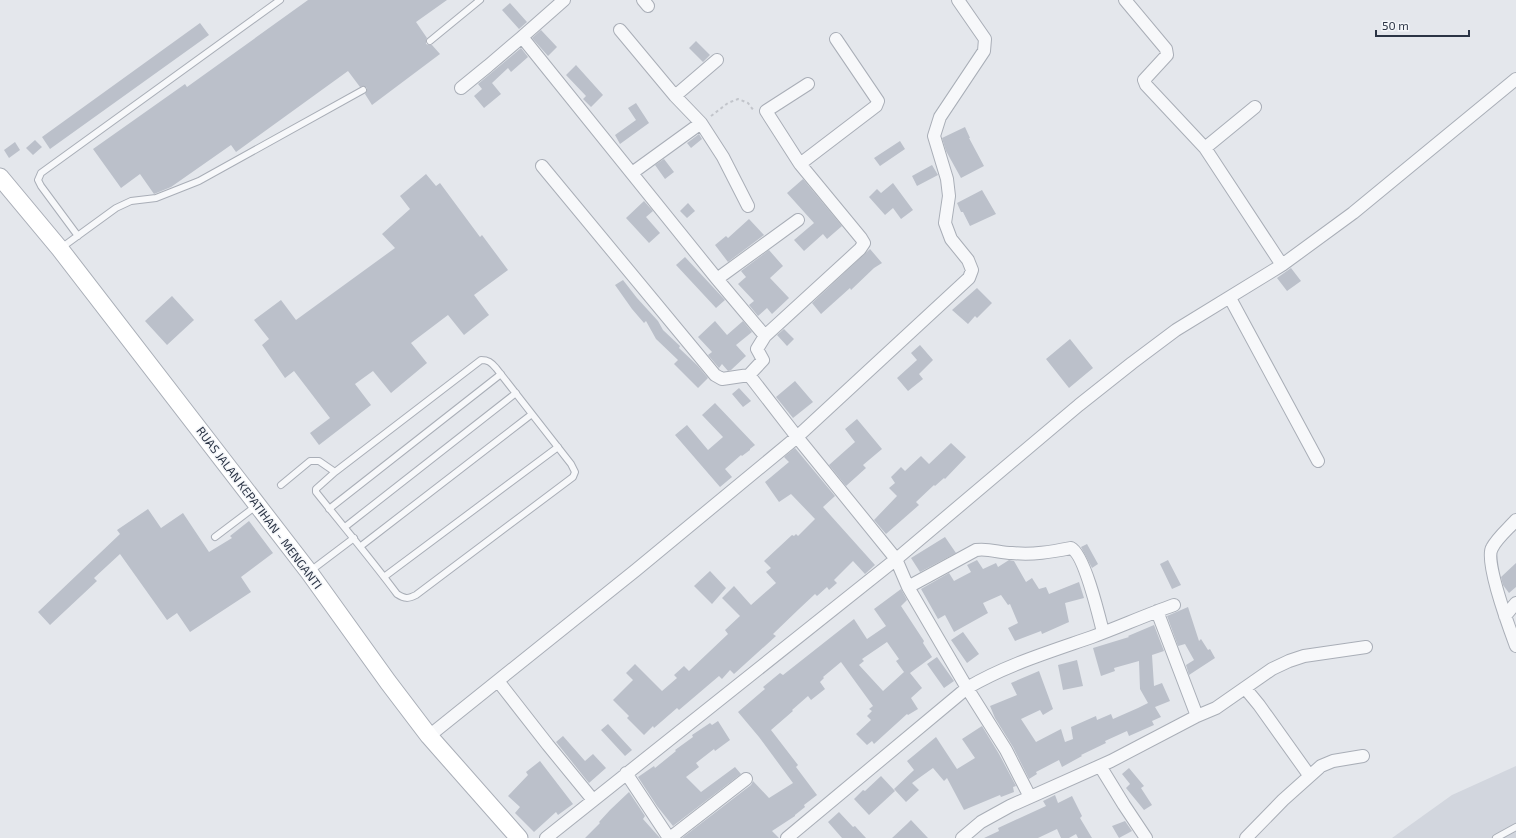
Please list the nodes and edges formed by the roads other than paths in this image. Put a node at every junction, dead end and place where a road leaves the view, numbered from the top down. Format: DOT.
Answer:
graph roads {
  1 [pos="280,0"];
  2 [pos="480,0"];
  3 [pos="564,0"];
  4 [pos="958,0"];
  5 [pos="1125,0"];
  6 [pos="620,30"];
  7 [pos="522,37"];
  8 [pos="836,39"];
  9 [pos="430,41"];
  10 [pos="717,60"];
  11 [pos="1516,80"];
  12 [pos="808,84"];
  13 [pos="461,88"];
  14 [pos="363,90"];
  15 [pos="675,96"];
  16 [pos="1255,107"];
  17 [pos="701,124"];
  18 [pos="1206,148"];
  19 [pos="800,164"];
  20 [pos="542,166"];
  21 [pos="632,173"];
  22 [pos="0,177"];
  23 [pos="748,206"];
  24 [pos="798,220"];
  25 [pos="78,236"];
  26 [pos="60,249"];
  27 [pos="1282,265"];
  28 [pos="717,279"];
  29 [pos="1230,298"];
  30 [pos="765,336"];
  31 [pos="501,374"];
  32 [pos="749,375"];
  33 [pos="516,393"];
  34 [pos="532,414"];
  35 [pos="797,437"];
  36 [pos="558,447"];
  37 [pos="1318,461"];
  38 [pos="335,472"];
  39 [pos="281,485"];
  40 [pos="257,505"];
  41 [pos="329,509"];
  42 [pos="1516,520"];
  43 [pos="345,527"];
  44 [pos="215,537"];
  45 [pos="354,538"];
  46 [pos="361,546"];
  47 [pos="896,559"];
  48 [pos="309,572"];
  49 [pos="384,577"];
  50 [pos="908,587"];
  51 [pos="1516,603"];
  52 [pos="1174,605"];
  53 [pos="1157,611"];
  54 [pos="1504,616"];
  55 [pos="1103,632"];
  56 [pos="1516,646"];
  57 [pos="1366,647"];
  58 [pos="498,681"];
  59 [pos="967,688"];
  60 [pos="1245,688"];
  61 [pos="1197,716"];
  62 [pos="429,736"];
  63 [pos="1363,756"];
  64 [pos="1100,766"];
  65 [pos="626,773"];
  66 [pos="1310,775"];
  67 [pos="746,779"];
  68 [pos="1030,797"];
  69 [pos="593,800"];
  70 [pos="1516,827"];
  71 [pos="519,838"];
  72 [pos="546,838"];
  73 [pos="670,838"];
  74 [pos="786,838"];
  75 [pos="962,838"];
  76 [pos="1146,838"];
  77 [pos="1246,838"];
  78 [pos="1496,838"];
  1 -- 25 [label="lane"];
  2 -- 9 [label="lane"];
  3 -- 7 [label="street"];
  4 -- 35 [label="street"];
  5 -- 18 [label="street"];
  6 -- 15 [label="street"];
  7 -- 13 [label="street"];
  7 -- 21 [label="street"];
  8 -- 19 [label="street"];
  10 -- 15 [label="street"];
  11 -- 27 [label="street"];
  12 -- 19 [label="street"];
  14 -- 25 [label="lane"];
  15 -- 17 [label="street"];
  16 -- 18 [label="street"];
  17 -- 21 [label="street"];
  17 -- 23 [label="street"];
  18 -- 27 [label="street"];
  19 -- 30 [label="street"];
  20 -- 32 [label="street"];
  21 -- 28 [label="street"];
  22 -- 26 [label="main road, RUAS JALAN KEPATIHAN - MENGANTI"];
  24 -- 28 [label="street"];
  25 -- 26 [label="lane"];
  26 -- 40 [label="main road, RUAS JALAN KEPATIHAN - MENGANTI"];
  27 -- 29 [label="street"];
  28 -- 30 [label="street"];
  29 -- 37 [label="street"];
  29 -- 47 [label="street"];
  30 -- 32 [label="street"];
  31 -- 33 [label="lane"];
  31 -- 38 [label="lane"];
  31 -- 41 [label="lane"];
  32 -- 35 [label="street"];
  33 -- 34 [label="lane"];
  33 -- 43 [label="lane"];
  34 -- 36 [label="lane"];
  34 -- 46 [label="lane"];
  35 -- 47 [label="street"];
  35 -- 58 [label="street"];
  36 -- 49 [label="lane"];
  36 -- 49 [label="lane"];
  38 -- 39 [label="lane"];
  38 -- 41 [label="lane"];
  40 -- 44 [label="lane"];
  40 -- 48 [label="main road, RUAS JALAN KEPATIHAN - MENGANTI"];
  41 -- 43 [label="lane"];
  42 -- 54 [label="street"];
  43 -- 45 [label="lane"];
  45 -- 46 [label="lane"];
  45 -- 48 [label="lane"];
  46 -- 49 [label="lane"];
  47 -- 50 [label="street"];
  47 -- 65 [label="street"];
  48 -- 62 [label="main road, RUAS JALAN KEPATIHAN - MENGANTI"];
  50 -- 55 [label="street"];
  50 -- 59 [label="street"];
  51 -- 54 [label="street"];
  52 -- 53 [label="street"];
  53 -- 55 [label="street"];
  53 -- 61 [label="street"];
  54 -- 56 [label="street"];
  55 -- 59 [label="street"];
  57 -- 60 [label="street"];
  58 -- 62 [label="street"];
  58 -- 69 [label="street"];
  59 -- 68 [label="street"];
  59 -- 74 [label="street"];
  60 -- 61 [label="street"];
  60 -- 66 [label="street"];
  61 -- 64 [label="street"];
  62 -- 71 [label="main road, RUAS JALAN KEPATIHAN - MENGANTI"];
  63 -- 66 [label="street"];
  64 -- 68 [label="street"];
  64 -- 76 [label="street"];
  65 -- 69 [label="street"];
  65 -- 73 [label="street"];
  66 -- 77 [label="street"];
  67 -- 73 [label="street"];
  68 -- 75 [label="street"];
  69 -- 72 [label="street"];
  70 -- 78 [label="lane"];
}
